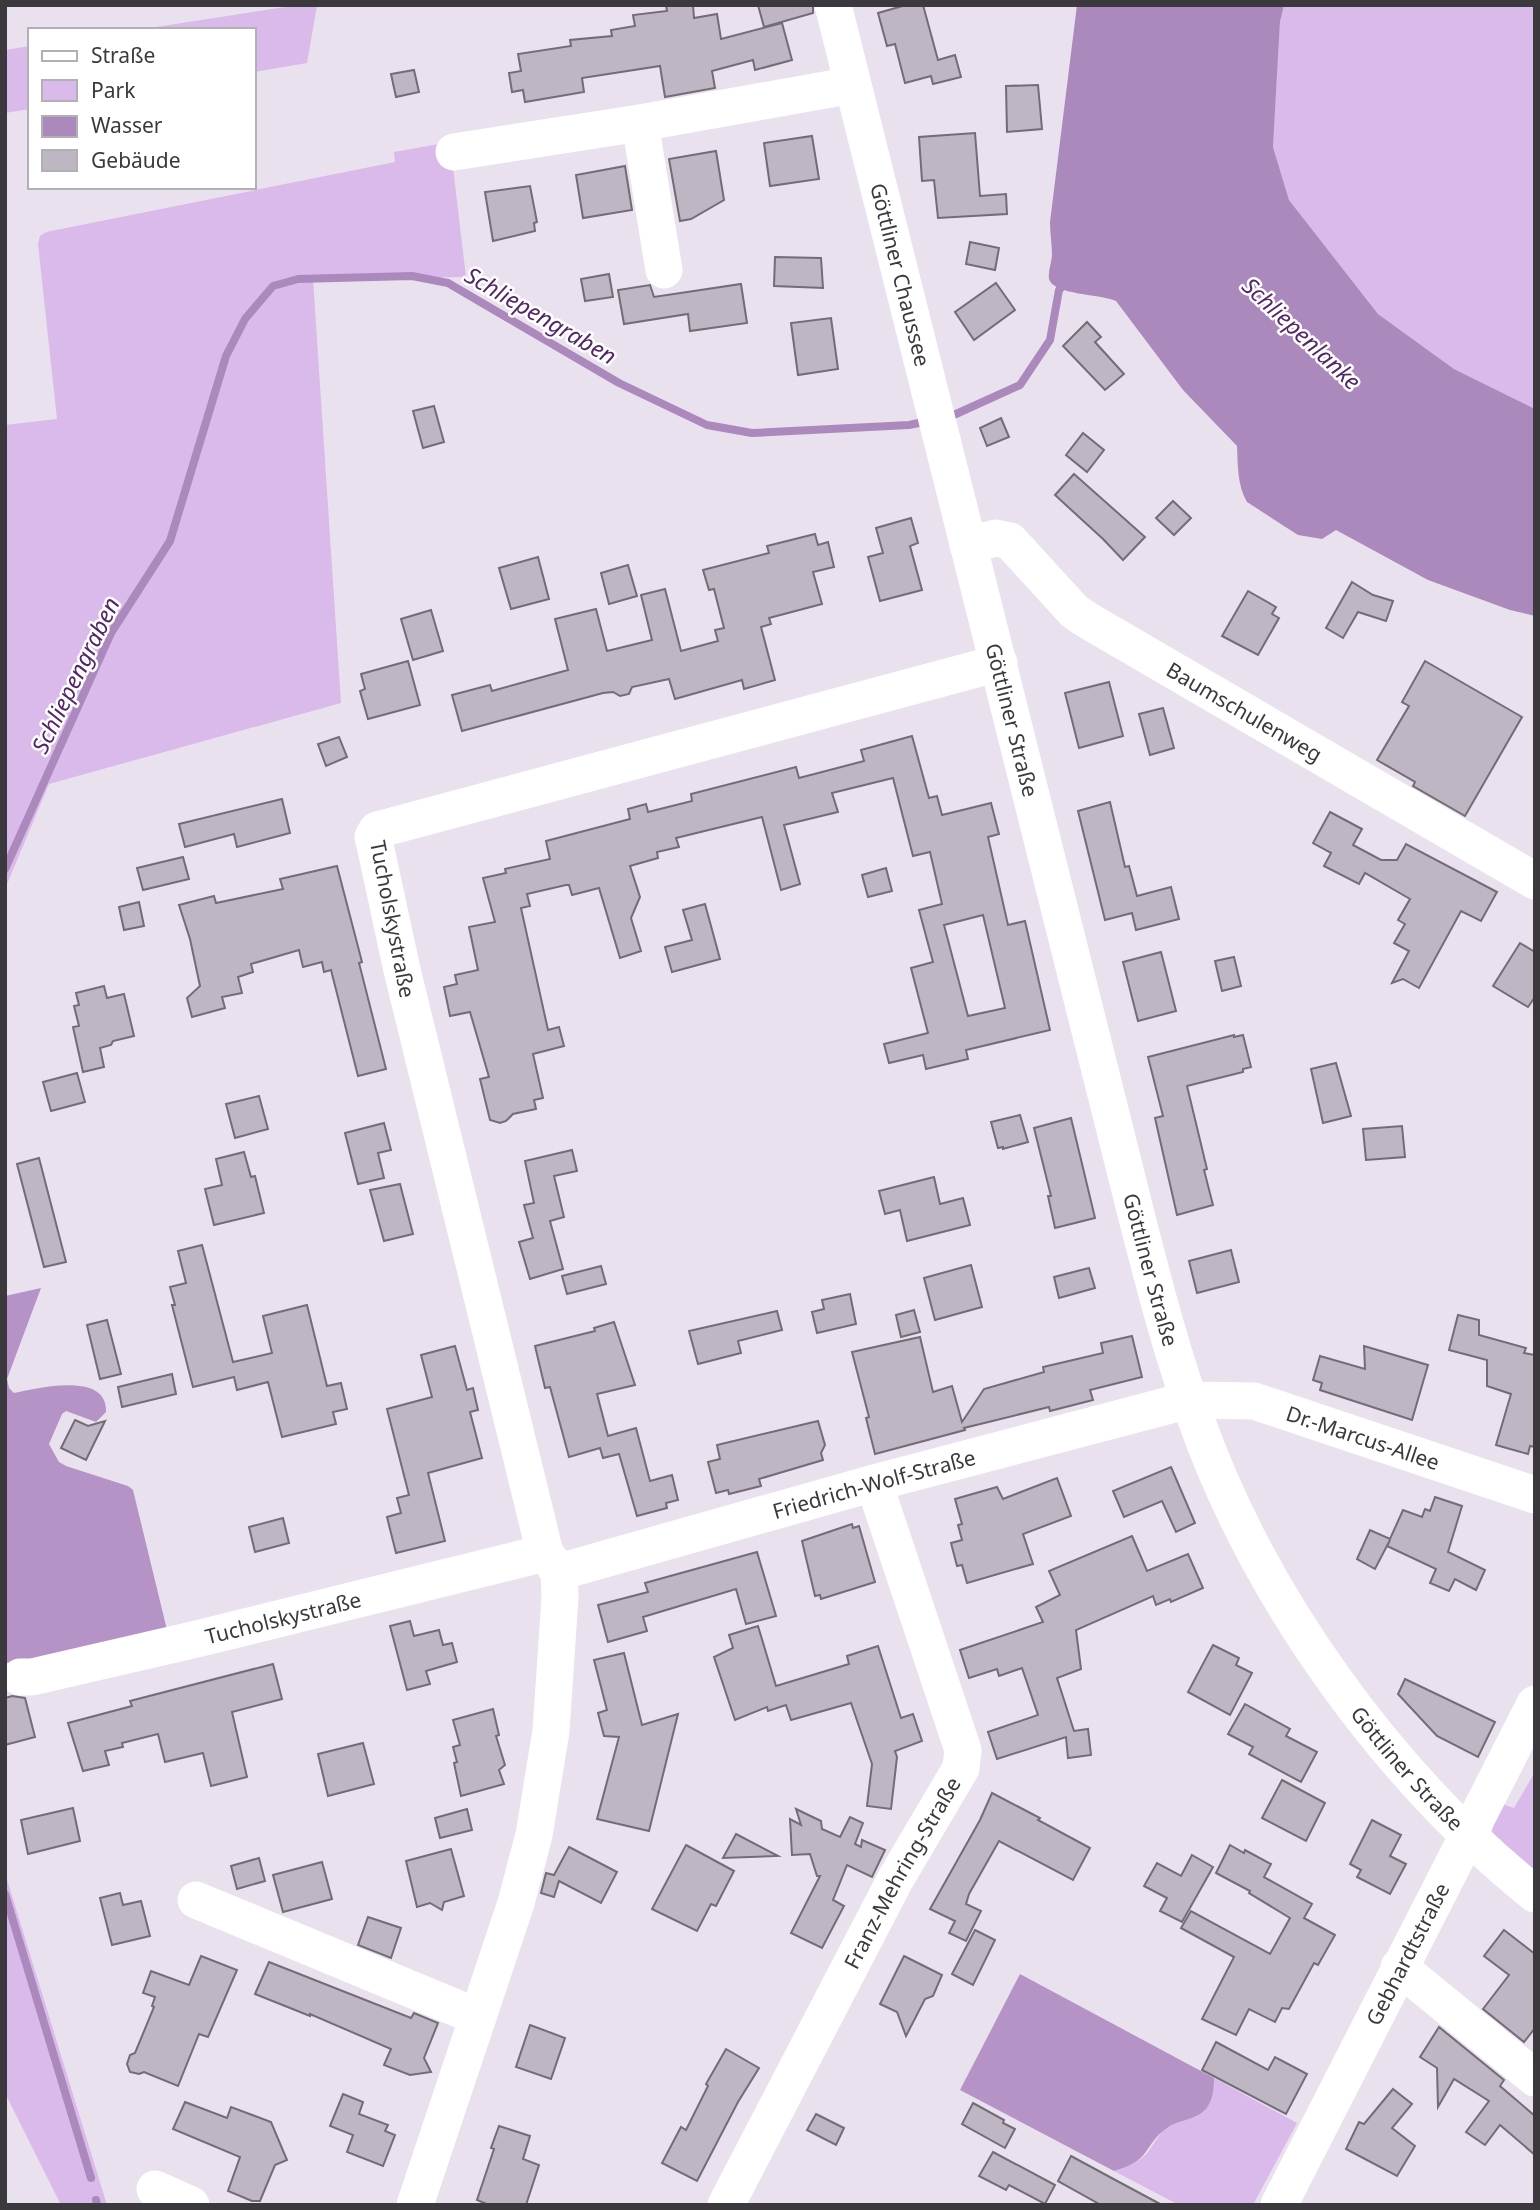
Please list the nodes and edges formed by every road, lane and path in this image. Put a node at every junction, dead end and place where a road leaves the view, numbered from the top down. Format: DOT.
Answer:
graph roads {
  1 [pos="833,5"];
  2 [pos="853,85"];
  3 [pos="640,123"];
  4 [pos="454,152"];
  5 [pos="664,270"];
  6 [pos="968,545"];
  7 [pos="999,663"];
  8 [pos="1535,881"];
  9 [pos="1189,1401"];
  10 [pos="874,1483"];
  11 [pos="1535,1495"];
  12 [pos="552,1562"];
  13 [pos="20,1677"];
  14 [pos="1535,1704"];
  15 [pos="1468,1835"];
  16 [pos="1535,1894"];
  17 [pos="196,1900"];
  18 [pos="1399,1967"];
  19 [pos="478,2017"];
  20 [pos="1535,2078"];
  21 [pos="155,2189"];
  22 [pos="191,2205"];
  23 [pos="415,2205"];
  24 [pos="726,2205"];
  25 [pos="1279,2205"];
  1 -- 2 [label="street, Göttliner Chaussee"];
  2 -- 3 [label="street"];
  2 -- 6 [label="street, Göttliner Chaussee"];
  3 -- 4 [label="street"];
  3 -- 5 [label="street"];
  6 -- 7 [label="street, Göttliner Straße"];
  6 -- 8 [label="street, Baumschulenweg"];
  7 -- 9 [label="street, Göttliner Straße"];
  7 -- 12 [label="street, Tucholskystraße"];
  9 -- 10 [label="street, Friedrich-Wolf-Straße"];
  9 -- 11 [label="street, Dr.-Marcus-Allee"];
  9 -- 15 [label="street, Göttliner Straße"];
  10 -- 12 [label="street, Friedrich-Wolf-Straße"];
  10 -- 24 [label="street, Franz-Mehring-Straße"];
  12 -- 13 [label="street, Tucholskystraße"];
  12 -- 19 [label="street, Tucholskystraße"];
  14 -- 15 [label="street, Gebhardtstraße"];
  15 -- 16 [label="street, Göttliner Straße"];
  15 -- 18 [label="street, Gebhardtstraße"];
  17 -- 19 [label="street"];
  18 -- 20 [label="street"];
  18 -- 25 [label="street, Gebhardtstraße"];
  19 -- 23 [label="street, Tucholskystraße"];
  21 -- 22 [label="street"];
}
